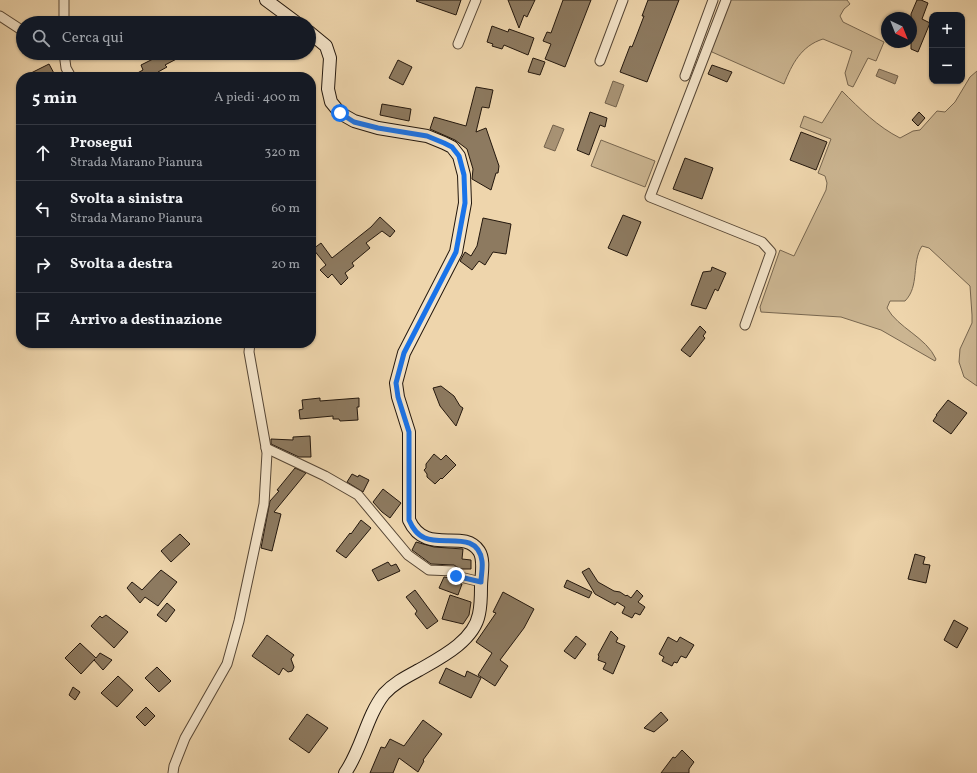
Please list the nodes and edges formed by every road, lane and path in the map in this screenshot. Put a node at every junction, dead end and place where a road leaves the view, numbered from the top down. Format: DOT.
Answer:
graph roads {
  1 [pos="64,0"];
  2 [pos="266,0"];
  3 [pos="476,0"];
  4 [pos="623,0"];
  5 [pos="713,0"];
  6 [pos="726,0"];
  7 [pos="0,16"];
  8 [pos="64,16"];
  9 [pos="288,16"];
  10 [pos="16,26"];
  11 [pos="316,38"];
  12 [pos="458,44"];
  13 [pos="65,60"];
  14 [pos="600,61"];
  15 [pos="68,72"];
  16 [pos="685,76"];
  17 [pos="746,325"];
  18 [pos="249,348"];
  19 [pos="266,448"];
  20 [pos="481,582"];
  21 [pos="173,773"];
  22 [pos="345,773"];
  1 -- 8 [label="street"];
  2 -- 9 [label="street"];
  3 -- 12 [label="street"];
  4 -- 14 [label="street"];
  5 -- 16 [label="street"];
  6 -- 17 [label="street"];
  7 -- 10 [label="street"];
  11 -- 20 [label="street"];
  13 -- 15 [label="street"];
  18 -- 19 [label="street"];
  19 -- 20 [label="street"];
  19 -- 21 [label="street"];
  20 -- 22 [label="street"];
}
